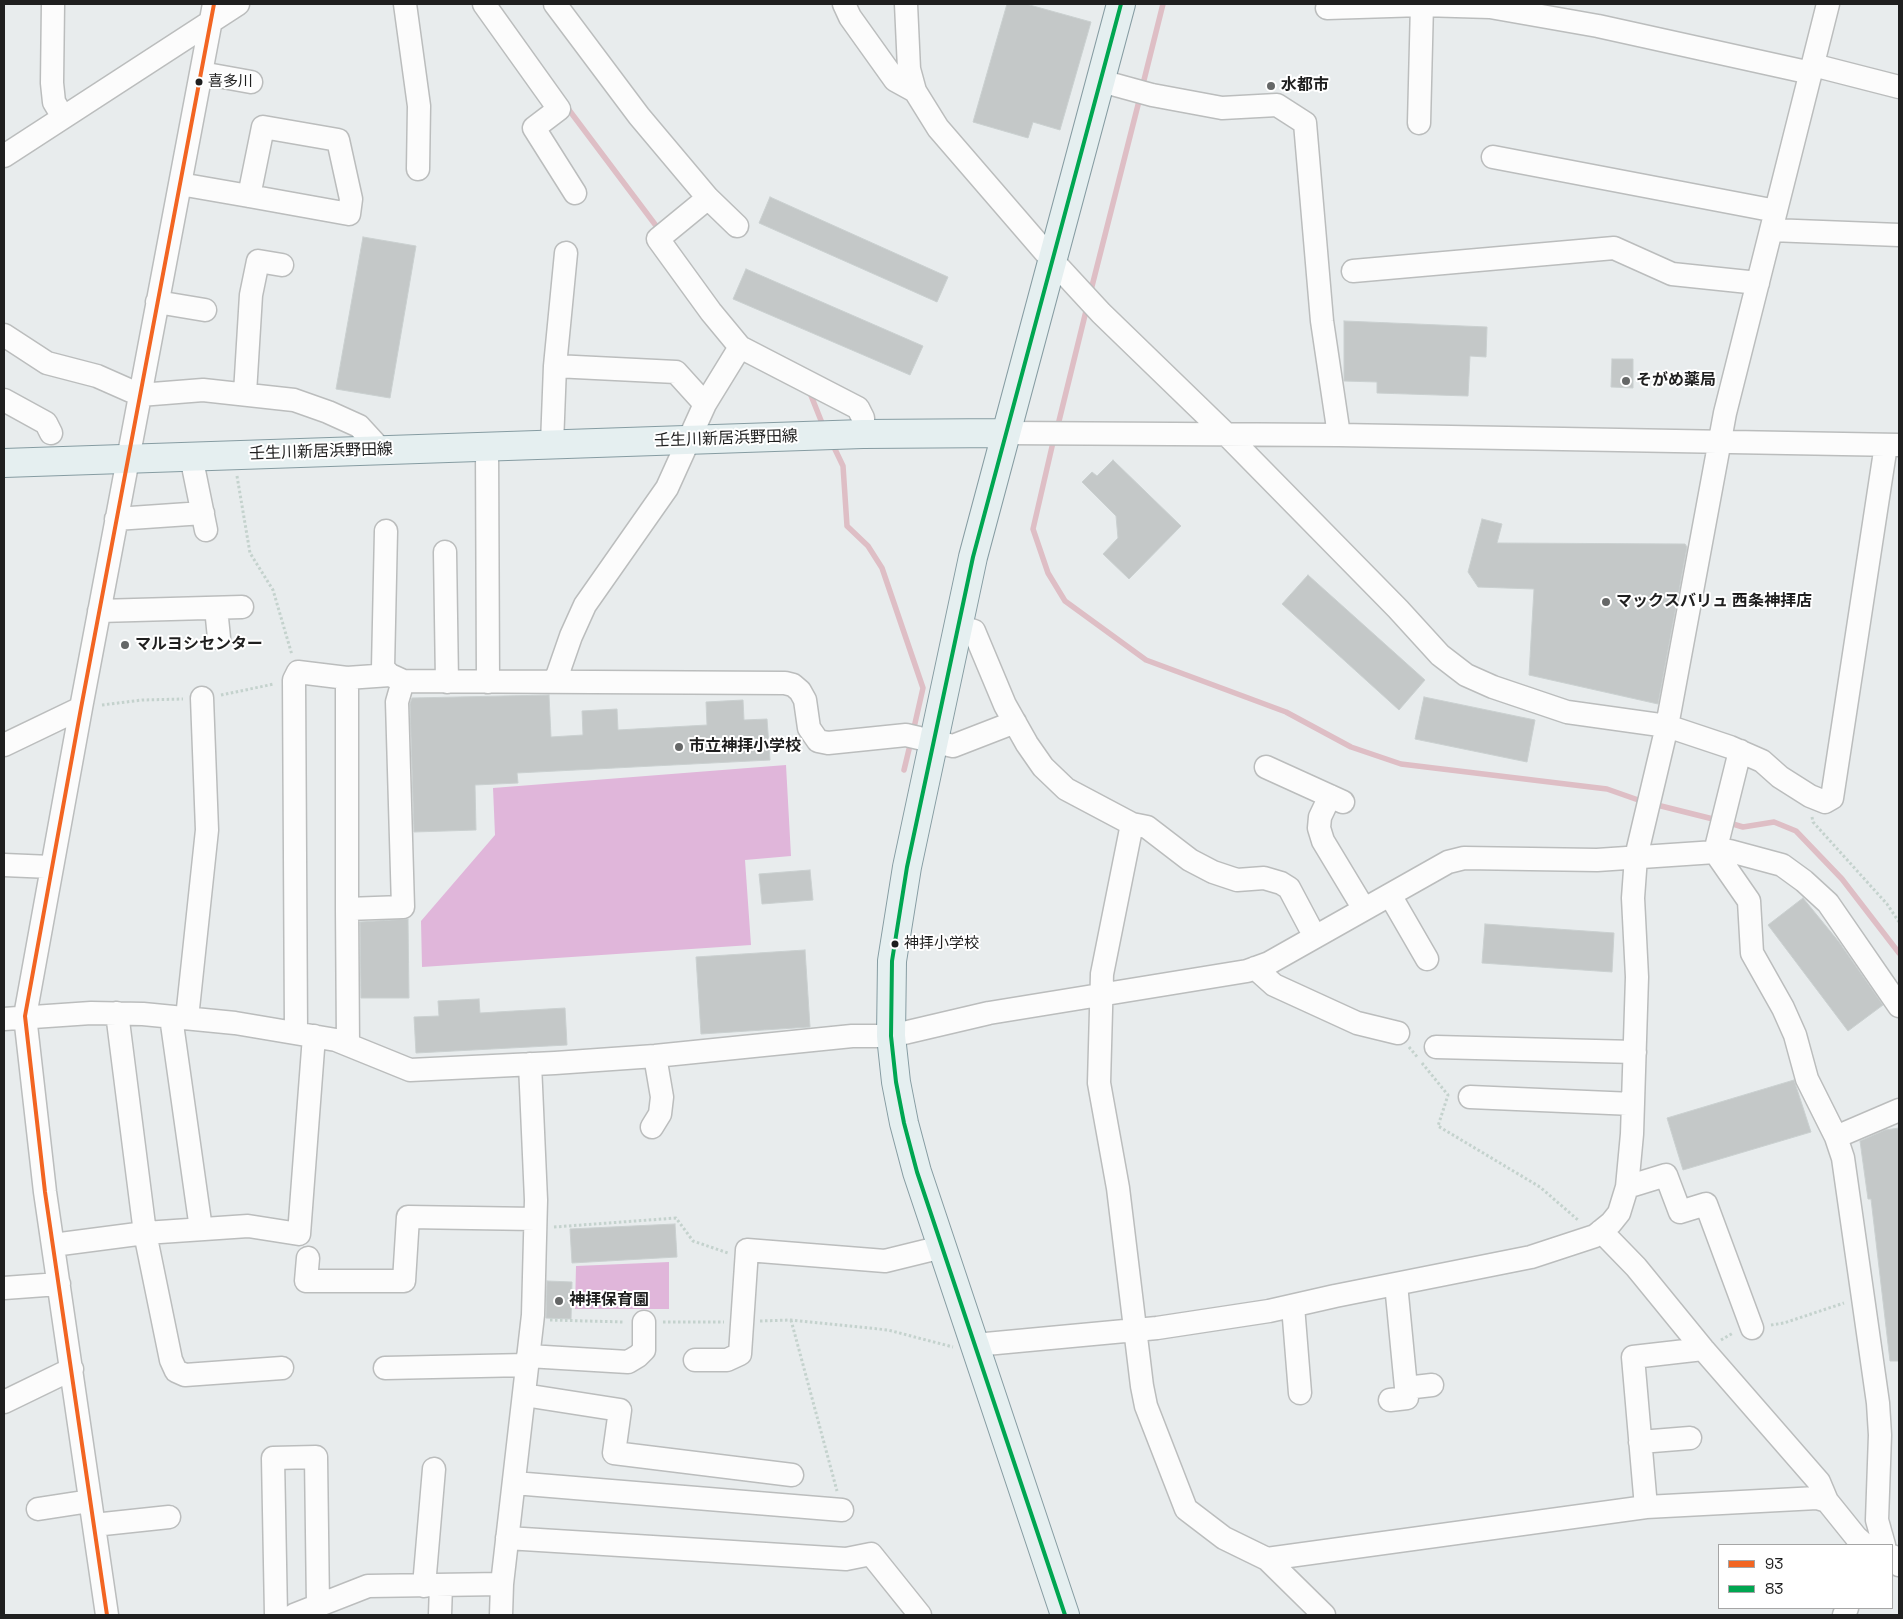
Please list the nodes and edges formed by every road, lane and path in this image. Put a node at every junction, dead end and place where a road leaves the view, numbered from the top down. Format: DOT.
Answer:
graph roads {
  1 [pos="53,4"];
  2 [pos="238,4"];
  3 [pos="405,4"];
  4 [pos="484,4"];
  5 [pos="555,4"];
  6 [pos="844,4"];
  7 [pos="906,4"];
  8 [pos="1121,4"];
  9 [pos="1422,4"];
  10 [pos="1828,4"];
  11 [pos="1327,8"];
  12 [pos="213,12"];
  13 [pos="1812,69"];
  14 [pos="201,73"];
  15 [pos="1101,81"];
  16 [pos="251,82"];
  17 [pos="1899,88"];
  18 [pos="915,91"];
  19 [pos="63,117"];
  20 [pos="1419,123"];
  21 [pos="4,156"];
  22 [pos="1493,157"];
  23 [pos="418,170"];
  24 [pos="180,184"];
  25 [pos="575,192"];
  26 [pos="249,196"];
  27 [pos="708,198"];
  28 [pos="1774,220"];
  29 [pos="737,226"];
  30 [pos="1899,235"];
  31 [pos="566,253"];
  32 [pos="1052,260"];
  33 [pos="282,266"];
  34 [pos="1353,271"];
  35 [pos="1758,283"];
  36 [pos="158,302"];
  37 [pos="205,310"];
  38 [pos="4,335"];
  39 [pos="740,347"];
  40 [pos="555,366"];
  41 [pos="245,393"];
  42 [pos="140,395"];
  43 [pos="4,400"];
  44 [pos="704,404"];
  45 [pos="1005,433"];
  46 [pos="51,434"];
  47 [pos="863,434"];
  48 [pos="1227,435"];
  49 [pos="1339,436"];
  50 [pos="689,440"];
  51 [pos="1720,442"];
  52 [pos="552,444"];
  53 [pos="1892,445"];
  54 [pos="487,446"];
  55 [pos="381,450"];
  56 [pos="233,455"];
  57 [pos="191,456"];
  58 [pos="128,458"];
  59 [pos="4,463"];
  60 [pos="116,519"];
  61 [pos="386,531"];
  62 [pos="445,552"];
  63 [pos="242,607"];
  64 [pos="216,608"];
  65 [pos="99,611"];
  66 [pos="959,626"];
  67 [pos="219,638"];
  68 [pos="298,672"];
  69 [pos="347,678"];
  70 [pos="397,678"];
  71 [pos="447,682"];
  72 [pos="488,682"];
  73 [pos="555,682"];
  74 [pos="202,698"];
  75 [pos="81,708"];
  76 [pos="1015,722"];
  77 [pos="1667,726"];
  78 [pos="934,742"];
  79 [pos="4,745"];
  80 [pos="1740,751"];
  81 [pos="1266,767"];
  82 [pos="1810,796"];
  83 [pos="1132,824"];
  84 [pos="1715,852"];
  85 [pos="1636,857"];
  86 [pos="4,865"];
  87 [pos="52,867"];
  88 [pos="1390,895"];
  89 [pos="347,909"];
  90 [pos="1364,909"];
  91 [pos="1899,922"];
  92 [pos="1315,937"];
  93 [pos="1427,959"];
  94 [pos="1255,968"];
  95 [pos="1102,995"];
  96 [pos="1899,1006"];
  97 [pos="117,1013"];
  98 [pos="15,1018"];
  99 [pos="179,1018"];
  100 [pos="1398,1033"];
  101 [pos="305,1034"];
  102 [pos="891,1036"];
  103 [pos="348,1044"];
  104 [pos="1436,1047"];
  105 [pos="1635,1052"];
  106 [pos="655,1056"];
  107 [pos="530,1064"];
  108 [pos="1470,1097"];
  109 [pos="1633,1104"];
  110 [pos="1899,1110"];
  111 [pos="652,1126"];
  112 [pos="1836,1137"];
  113 [pos="1627,1187"];
  114 [pos="535,1223"];
  115 [pos="200,1229"];
  116 [pos="146,1233"];
  117 [pos="1598,1233"];
  118 [pos="53,1245"];
  119 [pos="942,1247"];
  120 [pos="308,1258"];
  121 [pos="746,1262"];
  122 [pos="59,1284"];
  123 [pos="1396,1284"];
  124 [pos="4,1288"];
  125 [pos="1864,1298"];
  126 [pos="1293,1306"];
  127 [pos="791,1320"];
  128 [pos="644,1322"];
  129 [pos="1752,1328"];
  130 [pos="1135,1330"];
  131 [pos="975,1344"];
  132 [pos="1703,1350"];
  133 [pos="528,1360"];
  134 [pos="695,1360"];
  135 [pos="282,1368"];
  136 [pos="385,1368"];
  137 [pos="72,1369"];
  138 [pos="1432,1385"];
  139 [pos="1300,1393"];
  140 [pos="524,1395"];
  141 [pos="4,1402"];
  142 [pos="1690,1438"];
  143 [pos="1640,1442"];
  144 [pos="434,1469"];
  145 [pos="792,1475"];
  146 [pos="514,1483"];
  147 [pos="90,1501"];
  148 [pos="1827,1501"];
  149 [pos="1646,1507"];
  150 [pos="38,1509"];
  151 [pos="842,1510"];
  152 [pos="169,1517"];
  153 [pos="94,1526"];
  154 [pos="507,1538"];
  155 [pos="1864,1544"];
  156 [pos="1887,1544"];
  157 [pos="1267,1559"];
  158 [pos="502,1584"];
  159 [pos="433,1585"];
  160 [pos="318,1606"];
  161 [pos="108,1615"];
  162 [pos="276,1615"];
  163 [pos="294,1615"];
  164 [pos="440,1615"];
  165 [pos="501,1615"];
  166 [pos="920,1615"];
  167 [pos="1065,1615"];
  168 [pos="1324,1615"];
  1 -- 19 [label="street"];
  2 -- 12 [label="street"];
  3 -- 23 [label="street"];
  4 -- 25 [label="street"];
  5 -- 27 [label="street"];
  6 -- 18 [label="street"];
  7 -- 18 [label="street"];
  8 -- 15 [label="main road"];
  9 -- 11 [label="street"];
  9 -- 13 [label="street"];
  9 -- 20 [label="street"];
  10 -- 13 [label="street"];
  12 -- 14 [label="street"];
  12 -- 19 [label="street"];
  13 -- 17 [label="street"];
  13 -- 28 [label="street"];
  14 -- 16 [label="street"];
  14 -- 24 [label="street"];
  15 -- 32 [label="main road"];
  15 -- 49 [label="street"];
  18 -- 32 [label="street"];
  19 -- 21 [label="street"];
  22 -- 28 [label="street"];
  24 -- 26 [label="street"];
  24 -- 36 [label="street"];
  26 -- 26 [label="street"];
  27 -- 29 [label="street"];
  27 -- 39 [label="street"];
  28 -- 30 [label="street"];
  28 -- 35 [label="street"];
  31 -- 40 [label="street"];
  32 -- 45 [label="main road"];
  32 -- 48 [label="street"];
  33 -- 41 [label="street"];
  34 -- 35 [label="street"];
  35 -- 51 [label="street"];
  36 -- 37 [label="street"];
  36 -- 42 [label="street"];
  38 -- 42 [label="street"];
  39 -- 44 [label="street"];
  39 -- 47 [label="street"];
  40 -- 44 [label="street"];
  40 -- 52 [label="street"];
  41 -- 42 [label="street"];
  41 -- 55 [label="street"];
  42 -- 58 [label="street"];
  43 -- 46 [label="street"];
  44 -- 50 [label="street"];
  45 -- 47 [label="main road, 壬生川新居浜野田線"];
  45 -- 48 [label="street"];
  45 -- 66 [label="main road"];
  47 -- 50 [label="main road, 壬生川新居浜野田線"];
  48 -- 49 [label="street"];
  48 -- 77 [label="street"];
  49 -- 51 [label="street"];
  50 -- 52 [label="main road, 壬生川新居浜野田線"];
  50 -- 73 [label="street"];
  51 -- 53 [label="street"];
  51 -- 77 [label="street"];
  52 -- 54 [label="main road, 壬生川新居浜野田線"];
  53 -- 82 [label="street"];
  54 -- 55 [label="main road, 壬生川新居浜野田線"];
  54 -- 72 [label="street"];
  55 -- 56 [label="main road, 壬生川新居浜野田線"];
  56 -- 57 [label="main road, 壬生川新居浜野田線"];
  56 -- 68 [label="path"];
  57 -- 58 [label="main road, 壬生川新居浜野田線"];
  57 -- 60 [label="street"];
  58 -- 59 [label="main road, 壬生川新居浜野田線"];
  58 -- 60 [label="street"];
  60 -- 65 [label="street"];
  61 -- 70 [label="street"];
  62 -- 71 [label="street"];
  63 -- 64 [label="street"];
  64 -- 65 [label="street"];
  64 -- 67 [label="street"];
  65 -- 75 [label="street"];
  66 -- 76 [label="street"];
  66 -- 78 [label="main road"];
  68 -- 69 [label="street"];
  68 -- 101 [label="street"];
  69 -- 70 [label="street"];
  69 -- 89 [label="street"];
  70 -- 71 [label="street"];
  70 -- 89 [label="street"];
  71 -- 72 [label="street"];
  72 -- 73 [label="street"];
  73 -- 78 [label="street"];
  74 -- 99 [label="street"];
  75 -- 79 [label="street"];
  75 -- 87 [label="street"];
  76 -- 78 [label="street"];
  76 -- 83 [label="street"];
  77 -- 80 [label="street"];
  77 -- 85 [label="street"];
  78 -- 102 [label="main road"];
  80 -- 82 [label="street"];
  80 -- 84 [label="street"];
  81 -- 90 [label="street"];
  82 -- 91 [label="path"];
  83 -- 92 [label="street"];
  83 -- 95 [label="street"];
  84 -- 85 [label="street"];
  84 -- 96 [label="street"];
  84 -- 112 [label="street"];
  85 -- 88 [label="street"];
  85 -- 105 [label="street"];
  86 -- 87 [label="street"];
  87 -- 98 [label="street"];
  88 -- 90 [label="street"];
  88 -- 93 [label="street"];
  89 -- 103 [label="street"];
  90 -- 92 [label="street"];
  92 -- 94 [label="street"];
  94 -- 95 [label="street"];
  94 -- 100 [label="street"];
  95 -- 102 [label="street"];
  95 -- 130 [label="street"];
  97 -- 98 [label="street"];
  97 -- 99 [label="street"];
  97 -- 116 [label="street"];
  98 -- 118 [label="street"];
  99 -- 101 [label="street"];
  99 -- 115 [label="street"];
  100 -- 117 [label="path"];
  101 -- 103 [label="street"];
  101 -- 115 [label="street"];
  102 -- 106 [label="street"];
  102 -- 119 [label="main road"];
  103 -- 107 [label="street"];
  104 -- 105 [label="street"];
  105 -- 109 [label="street"];
  106 -- 107 [label="street"];
  106 -- 111 [label="street"];
  107 -- 114 [label="street"];
  108 -- 109 [label="street"];
  109 -- 113 [label="street"];
  110 -- 112 [label="street"];
  112 -- 125 [label="street"];
  113 -- 117 [label="street"];
  113 -- 129 [label="street"];
  114 -- 120 [label="street"];
  114 -- 121 [label="path"];
  114 -- 133 [label="street"];
  115 -- 116 [label="street"];
  116 -- 118 [label="street"];
  116 -- 135 [label="street"];
  117 -- 123 [label="street"];
  117 -- 132 [label="street"];
  118 -- 122 [label="street"];
  119 -- 121 [label="street"];
  119 -- 131 [label="main road"];
  121 -- 134 [label="street"];
  122 -- 124 [label="street"];
  122 -- 137 [label="street"];
  123 -- 126 [label="street"];
  123 -- 138 [label="street"];
  125 -- 129 [label="path"];
  125 -- 156 [label="street"];
  126 -- 130 [label="street"];
  126 -- 139 [label="street"];
  127 -- 151 [label="path"];
  128 -- 133 [label="street"];
  129 -- 132 [label="path"];
  130 -- 131 [label="street"];
  130 -- 157 [label="street"];
  131 -- 167 [label="main road"];
  132 -- 143 [label="street"];
  132 -- 148 [label="street"];
  133 -- 136 [label="street"];
  133 -- 140 [label="street"];
  137 -- 141 [label="street"];
  137 -- 147 [label="street"];
  140 -- 145 [label="street"];
  140 -- 146 [label="street"];
  142 -- 143 [label="street"];
  143 -- 149 [label="street"];
  144 -- 159 [label="street"];
  146 -- 151 [label="street"];
  146 -- 154 [label="street"];
  147 -- 150 [label="street"];
  147 -- 153 [label="street"];
  148 -- 149 [label="street"];
  148 -- 155 [label="street"];
  149 -- 157 [label="street"];
  152 -- 153 [label="street"];
  153 -- 161 [label="street"];
  154 -- 158 [label="street"];
  154 -- 166 [label="street"];
  157 -- 168 [label="street"];
  158 -- 159 [label="street"];
  158 -- 165 [label="street"];
  159 -- 160 [label="street"];
  159 -- 164 [label="street"];
  160 -- 162 [label="street"];
  160 -- 163 [label="street"];
}
